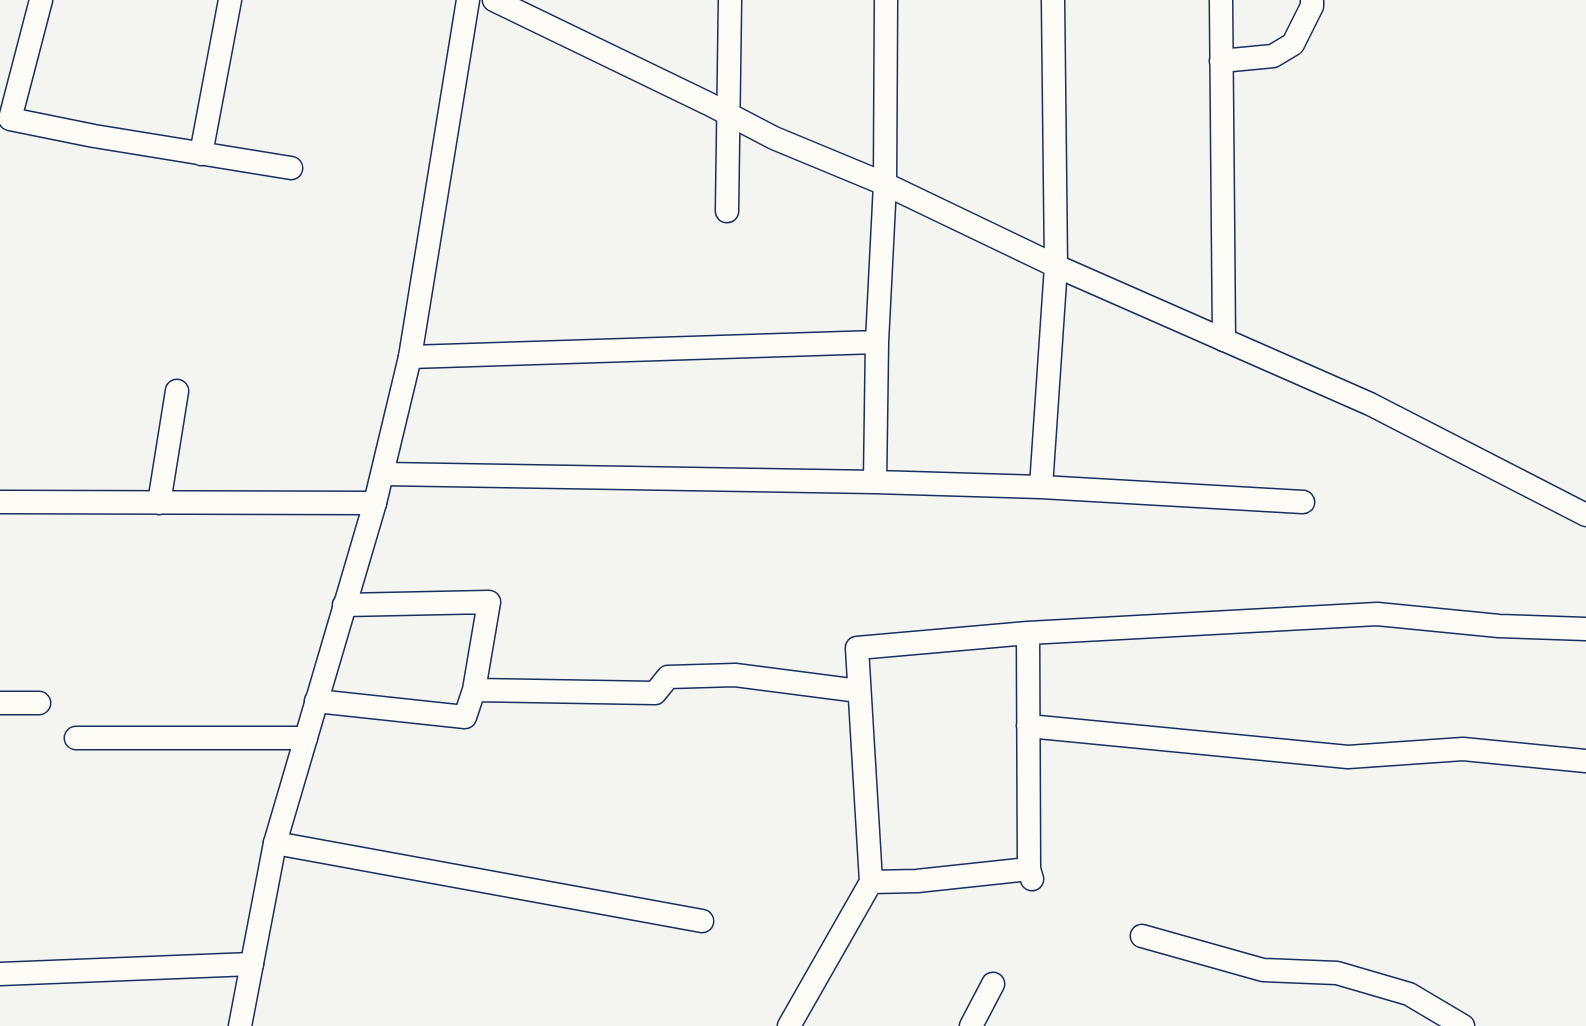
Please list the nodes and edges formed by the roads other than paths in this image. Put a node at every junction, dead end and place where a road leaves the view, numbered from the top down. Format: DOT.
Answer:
graph roads {
  1 [pos="41,0"];
  2 [pos="230,0"];
  3 [pos="468,0"];
  4 [pos="494,0"];
  5 [pos="730,0"];
  6 [pos="886,0"];
  7 [pos="1053,0"];
  8 [pos="1221,0"];
  9 [pos="1312,0"];
  10 [pos="1221,61"];
  11 [pos="727,114"];
  12 [pos="201,154"];
  13 [pos="291,168"];
  14 [pos="885,184"];
  15 [pos="727,211"];
  16 [pos="1056,266"];
  17 [pos="1224,340"];
  18 [pos="877,342"];
  19 [pos="410,357"];
  20 [pos="178,391"];
  21 [pos="383,474"];
  22 [pos="875,482"];
  23 [pos="1041,487"];
  24 [pos="0,502"];
  25 [pos="1303,502"];
  26 [pos="159,503"];
  27 [pos="375,503"];
  28 [pos="1586,515"];
  29 [pos="344,606"];
  30 [pos="1586,629"];
  31 [pos="1028,633"];
  32 [pos="474,690"];
  33 [pos="859,691"];
  34 [pos="316,701"];
  35 [pos="0,703"];
  36 [pos="39,703"];
  37 [pos="1028,726"];
  38 [pos="76,738"];
  39 [pos="306,738"];
  40 [pos="1586,761"];
  41 [pos="275,843"];
  42 [pos="870,882"];
  43 [pos="702,921"];
  44 [pos="1142,936"];
  45 [pos="252,964"];
  46 [pos="0,974"];
  47 [pos="994,984"];
  48 [pos="240,1026"];
  49 [pos="789,1026"];
  50 [pos="971,1026"];
  51 [pos="1463,1026"];
  1 -- 12 [label="street"];
  2 -- 12 [label="street"];
  3 -- 19 [label="street"];
  4 -- 11 [label="street"];
  5 -- 11 [label="street"];
  6 -- 14 [label="street"];
  7 -- 16 [label="street"];
  8 -- 10 [label="street"];
  9 -- 10 [label="street"];
  10 -- 17 [label="street"];
  11 -- 14 [label="street"];
  11 -- 15 [label="street"];
  12 -- 13 [label="street"];
  14 -- 16 [label="street"];
  14 -- 18 [label="street"];
  16 -- 17 [label="street"];
  16 -- 23 [label="street"];
  17 -- 28 [label="street"];
  18 -- 19 [label="street"];
  18 -- 22 [label="street"];
  19 -- 21 [label="street"];
  20 -- 26 [label="street"];
  21 -- 22 [label="street"];
  21 -- 27 [label="street"];
  22 -- 23 [label="street"];
  23 -- 25 [label="street"];
  24 -- 26 [label="street"];
  26 -- 27 [label="street"];
  27 -- 29 [label="street"];
  29 -- 32 [label="street"];
  29 -- 34 [label="street"];
  30 -- 31 [label="street"];
  31 -- 33 [label="street"];
  31 -- 37 [label="street"];
  32 -- 33 [label="street"];
  32 -- 34 [label="street"];
  33 -- 42 [label="street"];
  34 -- 39 [label="street"];
  35 -- 36 [label="street"];
  37 -- 40 [label="street"];
  37 -- 42 [label="street"];
  38 -- 39 [label="street"];
  39 -- 41 [label="street"];
  41 -- 43 [label="street"];
  41 -- 45 [label="street"];
  42 -- 49 [label="street"];
  44 -- 51 [label="street"];
  45 -- 46 [label="street"];
  45 -- 48 [label="street"];
  47 -- 50 [label="street"];
}
